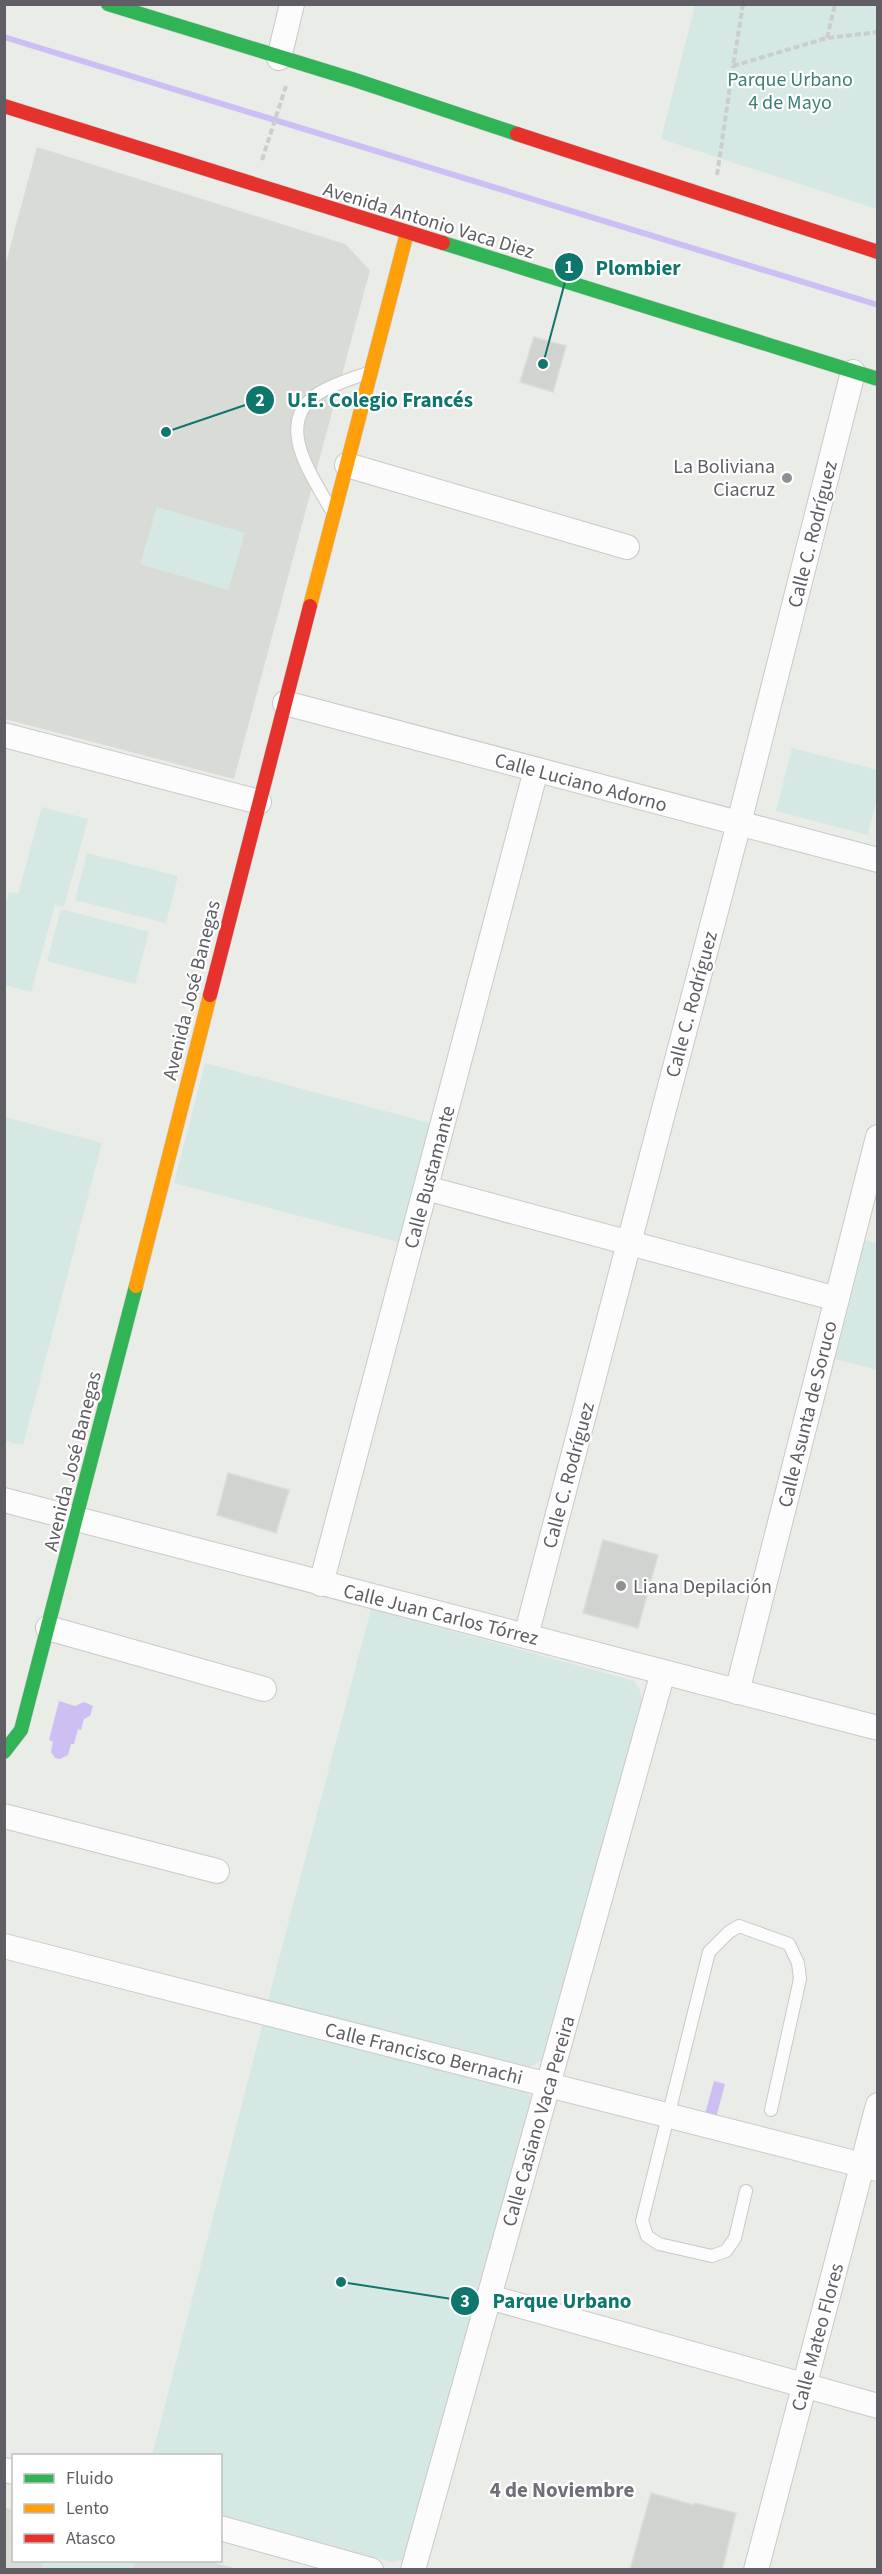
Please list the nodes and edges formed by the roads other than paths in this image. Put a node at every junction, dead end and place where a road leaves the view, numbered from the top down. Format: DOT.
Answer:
graph roads {
  1 [pos="108,4"];
  2 [pos="292,4"];
  3 [pos="279,58"];
  4 [pos="4,106"];
  5 [pos="407,233"];
  6 [pos="878,252"];
  7 [pos="371,372"];
  8 [pos="853,372"];
  9 [pos="878,379"];
  10 [pos="347,465"];
  11 [pos="334,514"];
  12 [pos="627,547"];
  13 [pos="285,703"];
  14 [pos="4,735"];
  15 [pos="536,770"];
  16 [pos="259,802"];
  17 [pos="739,823"];
  18 [pos="878,860"];
  19 [pos="878,1137"];
  20 [pos="426,1188"];
  21 [pos="628,1242"];
  22 [pos="837,1299"];
  23 [pos="4,1500"];
  24 [pos="77,1518"];
  25 [pos="321,1584"];
  26 [pos="48,1628"];
  27 [pos="526,1636"];
  28 [pos="663,1672"];
  29 [pos="264,1689"];
  30 [pos="737,1692"];
  31 [pos="878,1728"];
  32 [pos="4,1752"];
  33 [pos="4,1816"];
  34 [pos="217,1871"];
  35 [pos="4,1946"];
  36 [pos="548,2085"];
  37 [pos="878,2105"];
  38 [pos="771,2110"];
  39 [pos="669,2115"];
  40 [pos="870,2167"];
  41 [pos="746,2191"];
  42 [pos="489,2297"];
  43 [pos="804,2385"];
  44 [pos="878,2406"];
  45 [pos="222,2529"];
  46 [pos="372,2570"];
  47 [pos="413,2570"];
  48 [pos="756,2570"];
  1 -- 3 [label="main road"];
  2 -- 3 [label="street"];
  3 -- 6 [label="main road"];
  4 -- 5 [label="main road, Avenida Antonio Vaca Diez"];
  5 -- 7 [label="main road, Avenida José Banegas"];
  5 -- 8 [label="main road, Avenida Antonio Vaca Diez"];
  7 -- 10 [label="main road, Avenida José Banegas"];
  7 -- 11 [label="lane"];
  8 -- 9 [label="main road, Avenida Antonio Vaca Diez"];
  8 -- 17 [label="street, Calle C. Rodríguez"];
  10 -- 11 [label="main road, Avenida José Banegas"];
  10 -- 12 [label="street"];
  11 -- 13 [label="main road, Avenida José Banegas"];
  13 -- 15 [label="street, Calle Luciano Adorno"];
  13 -- 16 [label="main road, Avenida José Banegas"];
  14 -- 16 [label="street"];
  15 -- 17 [label="street, Calle Luciano Adorno"];
  15 -- 20 [label="street, Calle Bustamante"];
  16 -- 24 [label="main road, Avenida José Banegas"];
  17 -- 18 [label="street, Calle Luciano Adorno"];
  17 -- 21 [label="street, Calle C. Rodríguez"];
  19 -- 22 [label="street, Calle Asunta de Soruco"];
  20 -- 21 [label="street"];
  20 -- 25 [label="street, Calle Bustamante"];
  21 -- 22 [label="street"];
  21 -- 27 [label="street, Calle C. Rodríguez"];
  22 -- 30 [label="street, Calle Asunta de Soruco"];
  23 -- 24 [label="street, Calle Juan Carlos Tórrez"];
  24 -- 25 [label="street, Calle Juan Carlos Tórrez"];
  24 -- 26 [label="main road, Avenida José Banegas"];
  25 -- 27 [label="street, Calle Juan Carlos Tórrez"];
  26 -- 29 [label="street"];
  26 -- 32 [label="main road, Avenida José Banegas"];
  27 -- 28 [label="street, Calle Juan Carlos Tórrez"];
  28 -- 30 [label="street, Calle Juan Carlos Tórrez"];
  28 -- 36 [label="street, Calle Casiano Vaca Pereira"];
  30 -- 31 [label="street, Calle Juan Carlos Tórrez"];
  33 -- 34 [label="street"];
  35 -- 36 [label="street, Calle Francisco Bernachi"];
  36 -- 39 [label="street, Calle Francisco Bernachi"];
  36 -- 42 [label="street, Calle Casiano Vaca Pereira"];
  37 -- 40 [label="street, Calle Mateo Flores"];
  38 -- 39 [label="lane"];
  39 -- 40 [label="street, Calle Francisco Bernachi"];
  39 -- 41 [label="lane"];
  40 -- 43 [label="street, Calle Mateo Flores"];
  42 -- 43 [label="street"];
  42 -- 47 [label="street, Calle Casiano Vaca Pereira"];
  43 -- 44 [label="street"];
  43 -- 48 [label="street, Calle Mateo Flores"];
  45 -- 46 [label="street"];
}
